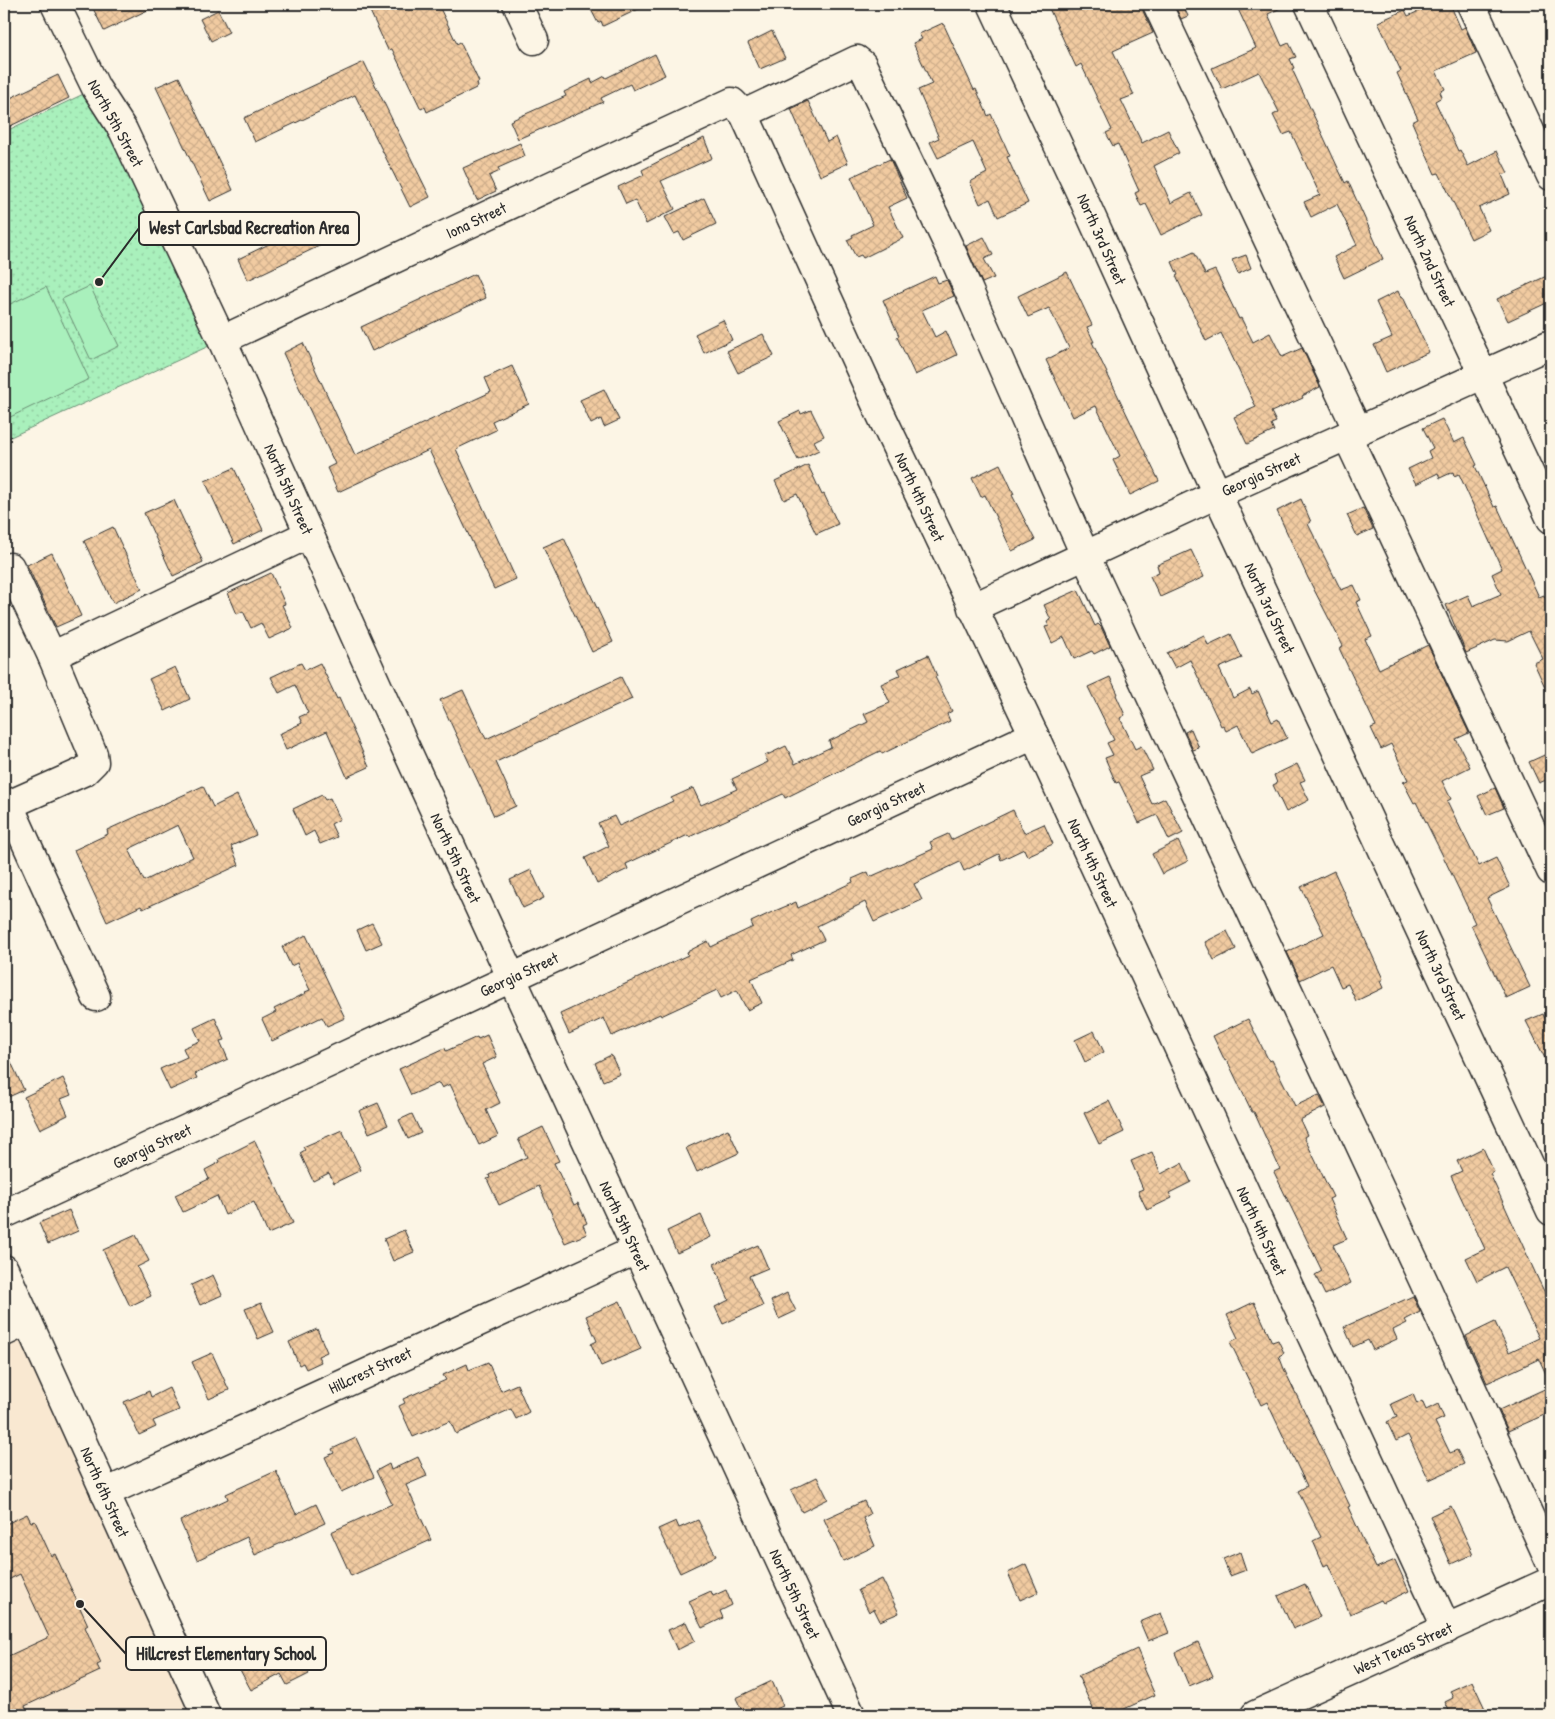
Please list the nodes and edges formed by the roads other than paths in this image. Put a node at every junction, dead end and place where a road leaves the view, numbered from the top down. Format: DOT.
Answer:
graph roads {
  1 [pos="56,4"];
  2 [pos="517,4"];
  3 [pos="992,4"];
  4 [pos="1157,4"];
  5 [pos="1309,4"];
  6 [pos="1471,4"];
  7 [pos="534,40"];
  8 [pos="738,108"];
  9 [pos="1551,176"];
  10 [pos="222,340"];
  11 [pos="1551,344"];
  12 [pos="1484,375"];
  13 [pos="1352,433"];
  14 [pos="1217,494"];
  15 [pos="1551,518"];
  16 [pos="309,534"];
  17 [pos="1085,555"];
  18 [pos="10,567"];
  19 [pos="972,608"];
  20 [pos="52,656"];
  21 [pos="1034,735"];
  22 [pos="7,806"];
  23 [pos="1551,871"];
  24 [pos="512,978"];
  25 [pos="96,997"];
  26 [pos="1551,1210"];
  27 [pos="4,1214"];
  28 [pos="636,1250"];
  29 [pos="4,1269"];
  30 [pos="16,1327"];
  31 [pos="105,1493"];
  32 [pos="1551,1564"];
  33 [pos="1551,1581"];
  34 [pos="1446,1629"];
  35 [pos="206,1715"];
  36 [pos="851,1715"];
  37 [pos="1255,1715"];
  1 -- 10 [label="street, North 5th Street"];
  2 -- 7 [label="street"];
  3 -- 14 [label="street, North 3rd Street"];
  4 -- 13 [label="street"];
  5 -- 12 [label="street, North 2nd Street"];
  6 -- 9 [label="street"];
  8 -- 10 [label="street, Iona Street"];
  8 -- 17 [label="street, Iona Street"];
  8 -- 19 [label="street, North 4th Street"];
  10 -- 16 [label="street, North 5th Street"];
  11 -- 12 [label="street, Georgia Street"];
  12 -- 13 [label="street, Georgia Street"];
  12 -- 15 [label="street, North 2nd Street"];
  13 -- 14 [label="street, Georgia Street"];
  13 -- 23 [label="street"];
  14 -- 17 [label="street, Georgia Street"];
  14 -- 26 [label="street, North 3rd Street"];
  16 -- 20 [label="street"];
  16 -- 24 [label="street, North 5th Street"];
  17 -- 19 [label="street, Georgia Street"];
  17 -- 32 [label="street"];
  18 -- 20 [label="street"];
  19 -- 21 [label="street, North 4th Street"];
  20 -- 22 [label="street"];
  21 -- 24 [label="street, Georgia Street"];
  21 -- 34 [label="street, North 4th Street"];
  22 -- 25 [label="street"];
  24 -- 27 [label="street, Georgia Street"];
  24 -- 28 [label="street, North 5th Street"];
  28 -- 31 [label="street, Hillcrest Street"];
  28 -- 36 [label="street, North 5th Street"];
  29 -- 30 [label="street, North 6th Street"];
  30 -- 31 [label="street, North 6th Street"];
  31 -- 35 [label="street, North 6th Street"];
  33 -- 34 [label="street, West Texas Street"];
  34 -- 37 [label="street, West Texas Street"];
}
